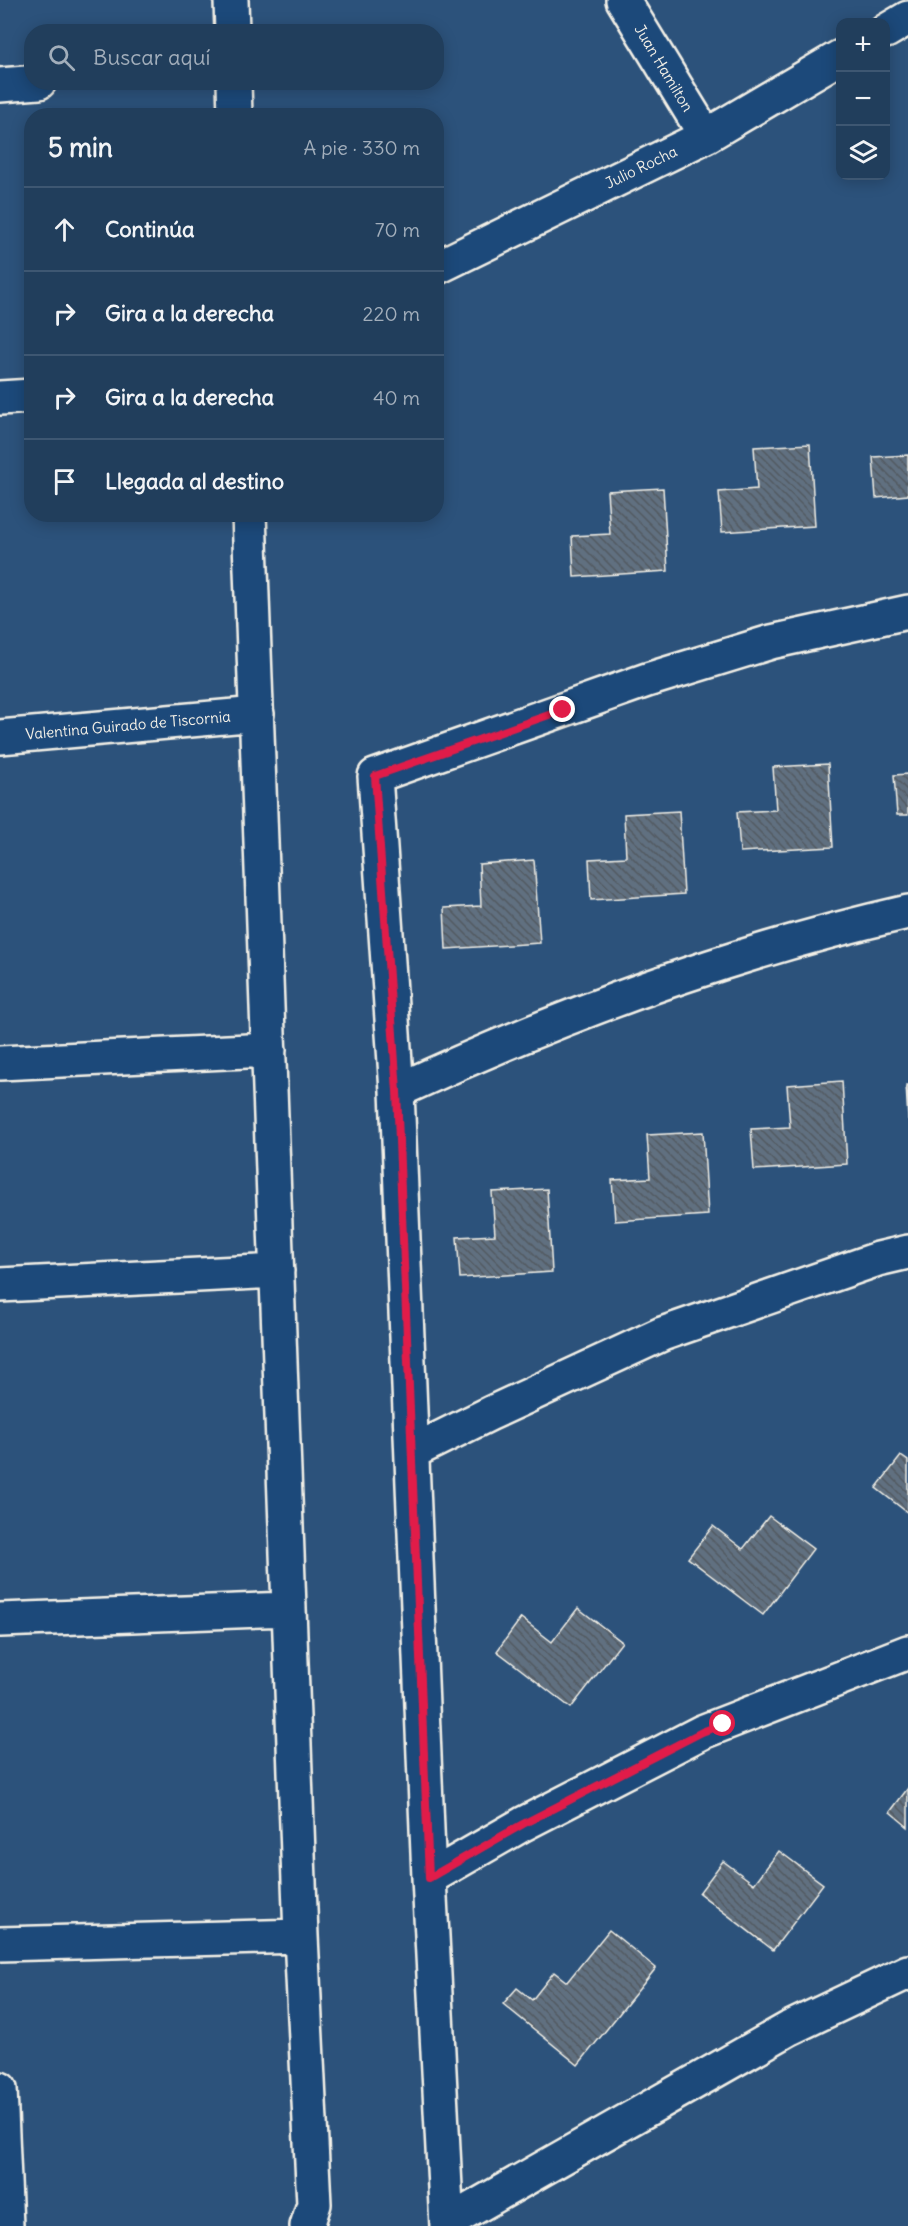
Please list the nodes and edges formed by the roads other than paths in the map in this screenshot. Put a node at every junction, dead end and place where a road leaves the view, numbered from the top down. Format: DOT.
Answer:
graph roads {
  1 [pos="231,0"];
  2 [pos="623,0"];
  3 [pos="908,18"];
  4 [pos="232,24"];
  5 [pos="890,28"];
  6 [pos="836,59"];
  7 [pos="24,83"];
  8 [pos="0,85"];
  9 [pos="234,90"];
  10 [pos="235,108"];
  11 [pos="706,136"];
  12 [pos="444,264"];
  13 [pos="24,396"];
  14 [pos="0,398"];
  15 [pos="249,522"];
  16 [pos="908,612"];
  17 [pos="257,714"];
  18 [pos="0,737"];
  19 [pos="908,912"];
  20 [pos="269,1050"];
  21 [pos="0,1063"];
  22 [pos="397,1091"];
  23 [pos="908,1252"];
  24 [pos="277,1271"];
  25 [pos="0,1285"];
  26 [pos="412,1452"];
  27 [pos="289,1609"];
  28 [pos="0,1620"];
  29 [pos="908,1653"];
  30 [pos="429,1878"];
  31 [pos="301,1936"];
  32 [pos="0,1944"];
  33 [pos="908,1972"];
  34 [pos="0,2089"];
  35 [pos="447,2225"];
  36 [pos="6,2226"];
  37 [pos="307,2226"];
  1 -- 4 [label="street"];
  2 -- 11 [label="street, Juan Hamilton"];
  3 -- 5 [label="street"];
  6 -- 11 [label="street, Julio Rocha"];
  7 -- 8 [label="street"];
  9 -- 10 [label="street"];
  11 -- 12 [label="street, Julio Rocha"];
  13 -- 14 [label="street"];
  15 -- 17 [label="street"];
  16 -- 22 [label="street"];
  17 -- 18 [label="street, Valentina Guirado de Tiscornia"];
  17 -- 20 [label="street"];
  19 -- 22 [label="street"];
  20 -- 21 [label="street"];
  20 -- 24 [label="street"];
  22 -- 26 [label="street"];
  23 -- 26 [label="street"];
  24 -- 25 [label="street"];
  24 -- 27 [label="street"];
  26 -- 30 [label="street"];
  27 -- 28 [label="street"];
  27 -- 31 [label="street"];
  29 -- 30 [label="street"];
  30 -- 35 [label="street"];
  31 -- 32 [label="street"];
  31 -- 37 [label="street"];
  33 -- 35 [label="street"];
  34 -- 36 [label="street"];
}
